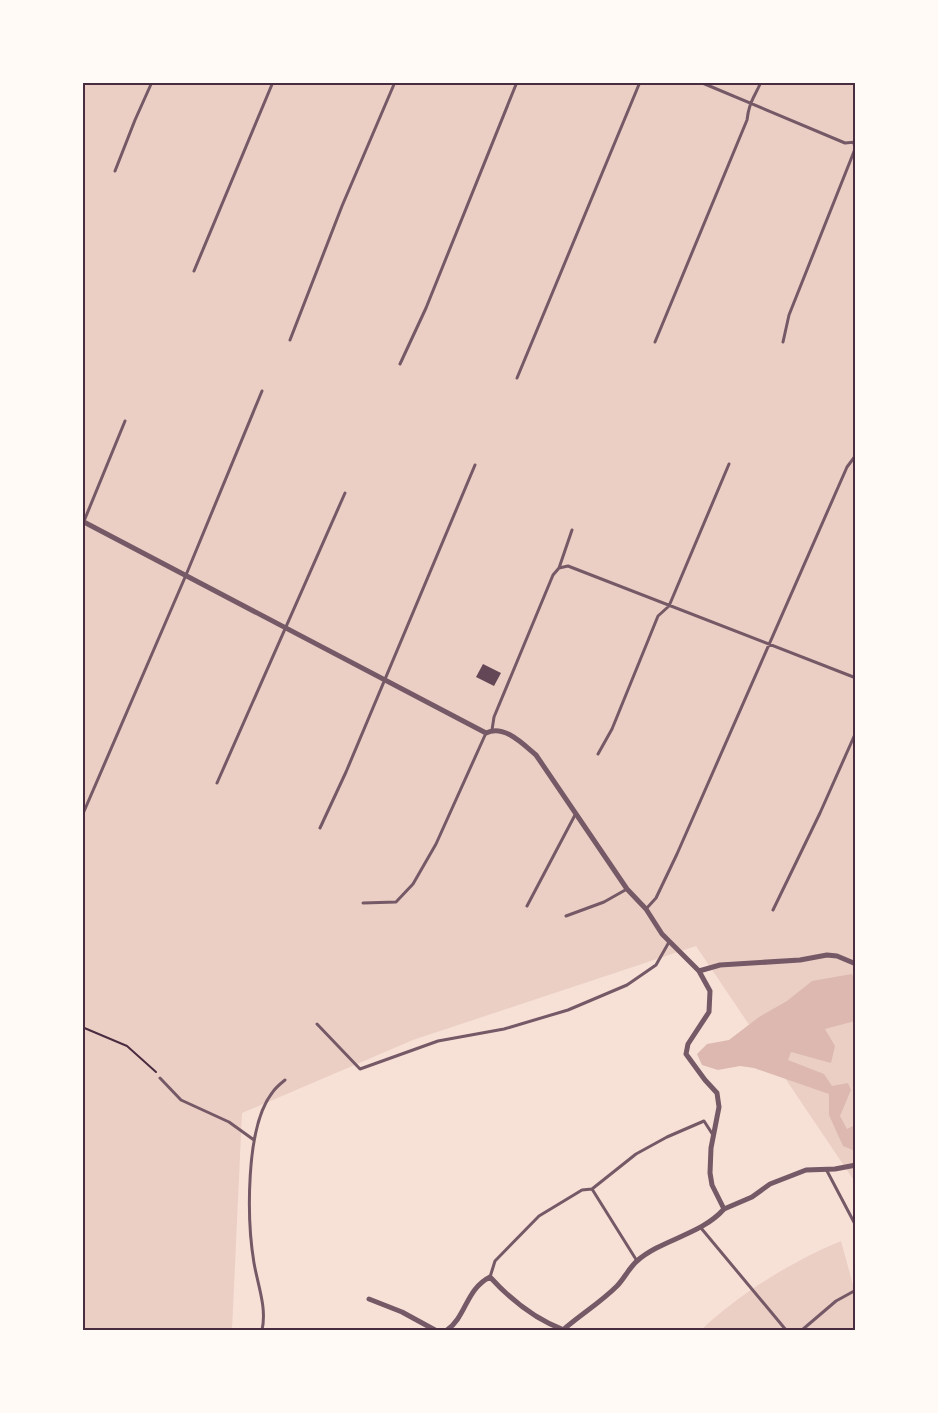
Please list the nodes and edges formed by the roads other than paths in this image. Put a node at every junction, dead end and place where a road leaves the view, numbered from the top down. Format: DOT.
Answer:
graph roads {
  1 [pos="152,82"];
  2 [pos="273,82"];
  3 [pos="395,82"];
  4 [pos="517,82"];
  5 [pos="640,82"];
  6 [pos="699,82"];
  7 [pos="761,82"];
  8 [pos="749,102"];
  9 [pos="854,142"];
  10 [pos="115,171"];
  11 [pos="194,271"];
  12 [pos="290,340"];
  13 [pos="655,342"];
  14 [pos="783,342"];
  15 [pos="400,364"];
  16 [pos="518,378"];
  17 [pos="261,391"];
  18 [pos="125,421"];
  19 [pos="855,455"];
  20 [pos="729,464"];
  21 [pos="475,465"];
  22 [pos="345,493"];
  23 [pos="83,523"];
  24 [pos="572,530"];
  25 [pos="559,568"];
  26 [pos="186,575"];
  27 [pos="669,606"];
  28 [pos="284,627"];
  29 [pos="770,645"];
  30 [pos="384,678"];
  31 [pos="855,678"];
  32 [pos="492,730"];
  33 [pos="855,732"];
  34 [pos="486,733"];
  35 [pos="598,754"];
  36 [pos="217,783"];
  37 [pos="575,815"];
  38 [pos="82,816"];
  39 [pos="320,828"];
  40 [pos="627,889"];
  41 [pos="363,903"];
  42 [pos="527,906"];
  43 [pos="646,909"];
  44 [pos="773,910"];
  45 [pos="566,916"];
  46 [pos="669,941"];
  47 [pos="855,964"];
  48 [pos="699,971"];
  49 [pos="317,1024"];
  50 [pos="160,1078"];
  51 [pos="285,1080"];
  52 [pos="712,1135"];
  53 [pos="254,1140"];
  54 [pos="855,1165"];
  55 [pos="826,1169"];
  56 [pos="592,1189"];
  57 [pos="724,1209"];
  58 [pos="855,1226"];
  59 [pos="700,1227"];
  60 [pos="637,1261"];
  61 [pos="490,1277"];
  62 [pos="855,1290"];
  63 [pos="369,1299"];
  64 [pos="450,1329"];
  65 [pos="262,1330"];
  66 [pos="435,1330"];
  67 [pos="563,1330"];
  68 [pos="786,1330"];
  69 [pos="802,1330"];
  1 -- 10 [label="lane"];
  2 -- 11 [label="lane"];
  3 -- 12 [label="lane"];
  4 -- 15 [label="lane"];
  5 -- 16 [label="lane"];
  6 -- 8 [label="lane"];
  7 -- 8 [label="lane"];
  8 -- 9 [label="lane"];
  8 -- 13 [label="lane"];
  9 -- 14 [label="lane"];
  17 -- 26 [label="lane"];
  18 -- 23 [label="lane"];
  19 -- 29 [label="lane"];
  20 -- 27 [label="lane"];
  21 -- 30 [label="lane"];
  22 -- 28 [label="lane"];
  23 -- 26 [label="street"];
  24 -- 25 [label="lane"];
  25 -- 27 [label="lane"];
  25 -- 32 [label="lane"];
  26 -- 28 [label="street"];
  26 -- 38 [label="lane"];
  27 -- 29 [label="lane"];
  27 -- 35 [label="lane"];
  28 -- 30 [label="street"];
  28 -- 36 [label="lane"];
  29 -- 31 [label="lane"];
  29 -- 43 [label="lane"];
  30 -- 34 [label="street"];
  30 -- 39 [label="lane"];
  32 -- 34 [label="street"];
  32 -- 37 [label="street"];
  33 -- 44 [label="lane"];
  34 -- 41 [label="lane"];
  37 -- 40 [label="street"];
  37 -- 42 [label="lane"];
  40 -- 43 [label="street"];
  40 -- 45 [label="lane"];
  43 -- 46 [label="street"];
  46 -- 48 [label="street"];
  46 -- 49 [label="lane"];
  47 -- 48 [label="street"];
  48 -- 52 [label="street"];
  50 -- 53 [label="lane"];
  51 -- 53 [label="lane"];
  52 -- 56 [label="lane"];
  52 -- 57 [label="street"];
  53 -- 65 [label="lane"];
  54 -- 55 [label="street"];
  55 -- 57 [label="street"];
  55 -- 58 [label="lane"];
  56 -- 60 [label="lane"];
  56 -- 61 [label="lane"];
  57 -- 59 [label="street"];
  59 -- 60 [label="street"];
  59 -- 68 [label="lane"];
  60 -- 67 [label="street"];
  61 -- 64 [label="street"];
  61 -- 67 [label="street"];
  62 -- 69 [label="lane"];
  63 -- 66 [label="street"];
}
